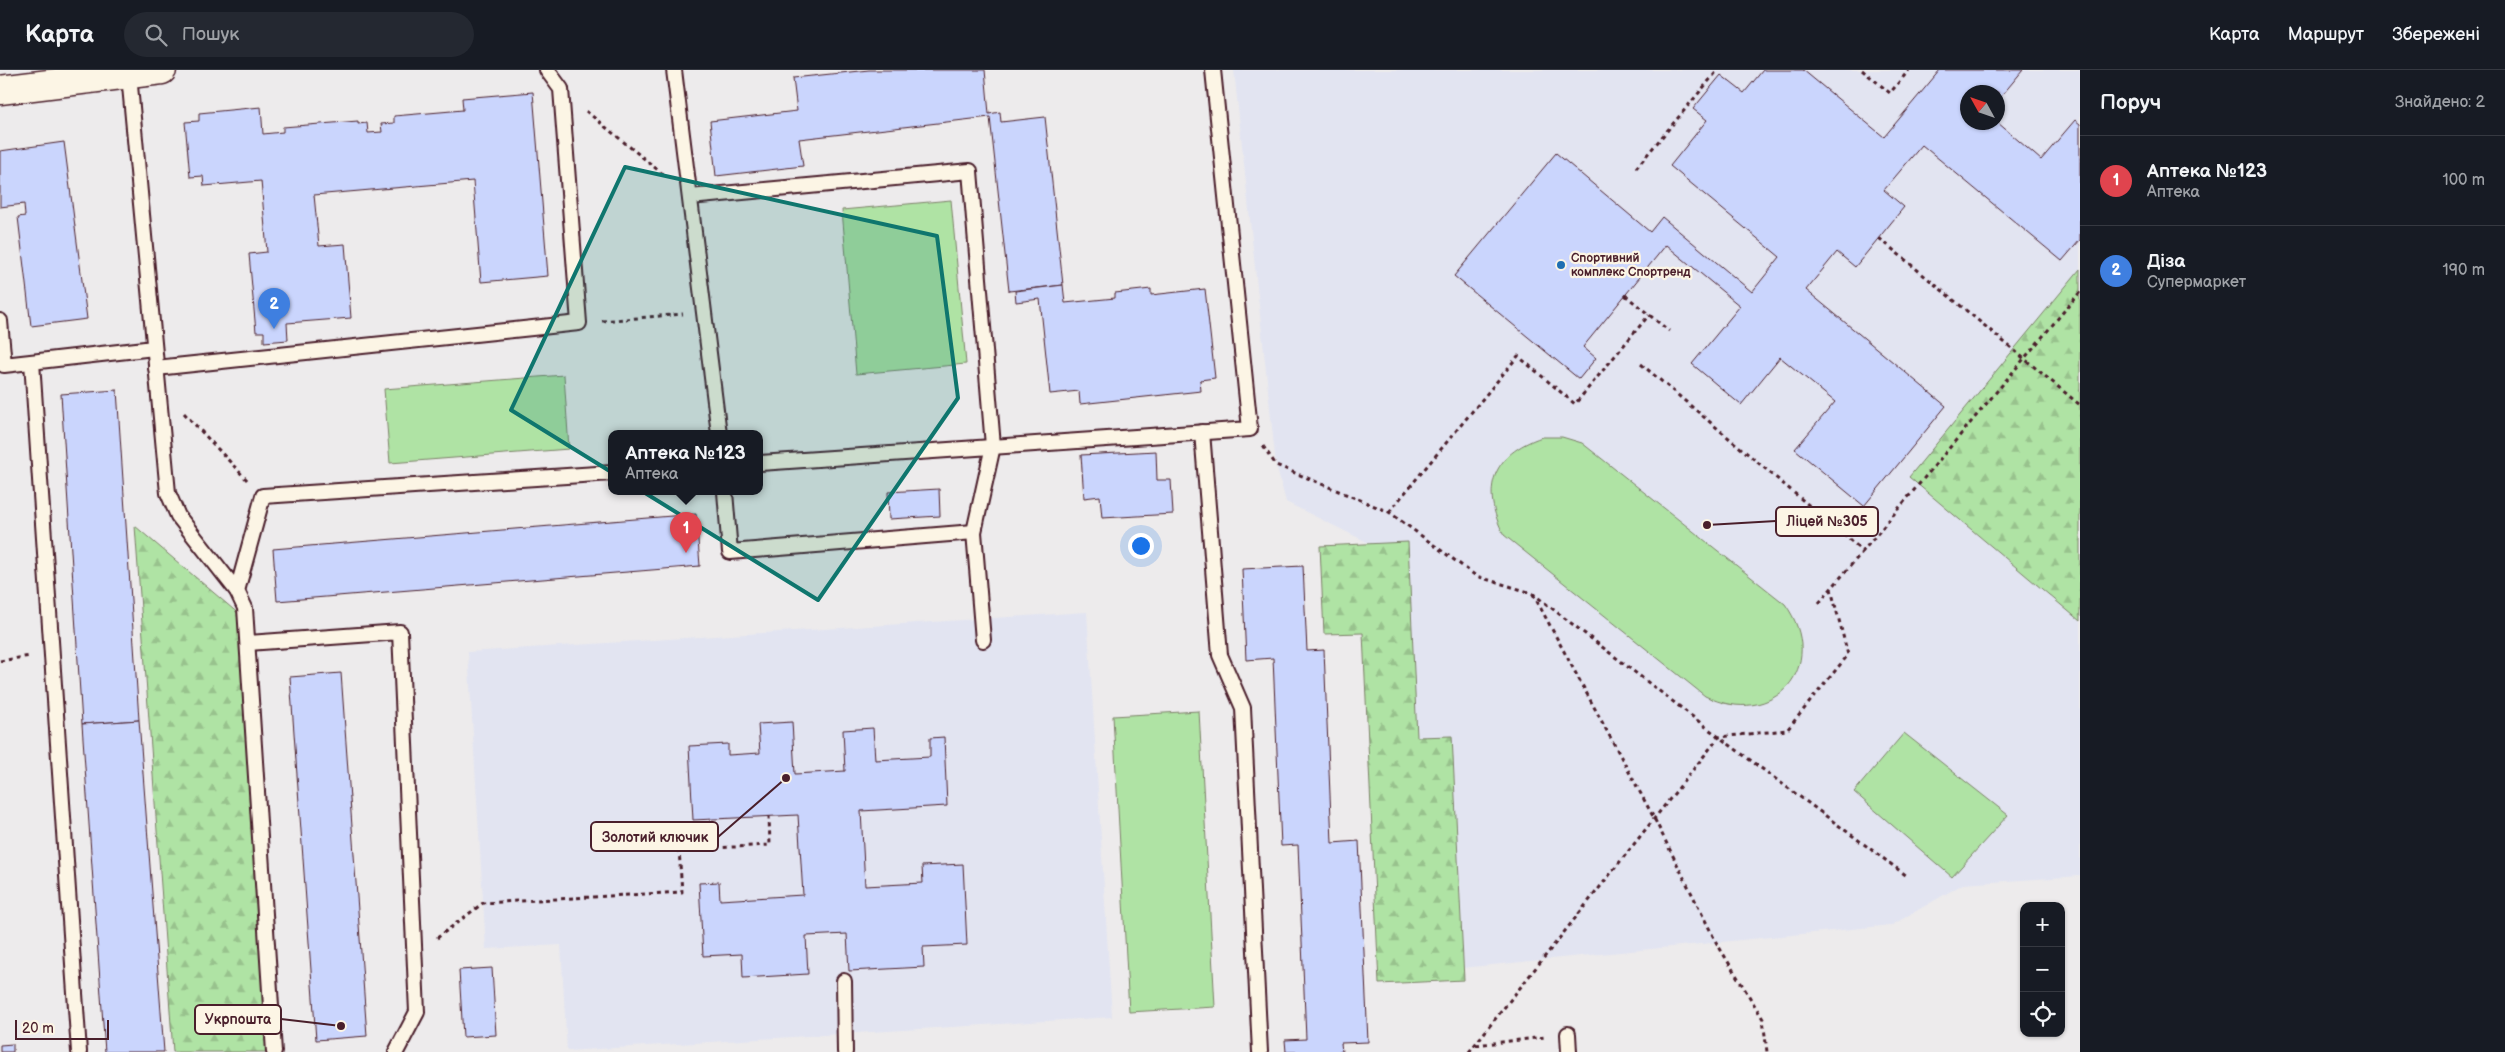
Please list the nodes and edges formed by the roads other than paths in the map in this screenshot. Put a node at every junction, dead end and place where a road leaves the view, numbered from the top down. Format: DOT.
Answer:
graph roads {
  1 [pos="162,70"];
  2 [pos="548,70"];
  3 [pos="674,70"];
  4 [pos="1213,70"];
  5 [pos="129,75"];
  6 [pos="0,90"];
  7 [pos="690,197"];
  8 [pos="0,321"];
  9 [pos="154,348"];
  10 [pos="32,362"];
  11 [pos="156,368"];
  12 [pos="719,430"];
  13 [pos="1202,432"];
  14 [pos="993,446"];
  15 [pos="763,463"];
  16 [pos="608,473"];
  17 [pos="725,495"];
  18 [pos="974,532"];
  19 [pos="237,591"];
  20 [pos="984,640"];
  21 [pos="248,644"];
  22 [pos="844,980"];
  23 [pos="1568,1034"];
  24 [pos="79,1052"];
  25 [pos="274,1052"];
  26 [pos="396,1052"];
  27 [pos="846,1052"];
  28 [pos="1260,1052"];
  29 [pos="1569,1052"];
  1 -- 5 [label="street"];
  2 -- 11 [label="lane"];
  3 -- 7 [label="lane"];
  4 -- 13 [label="lane"];
  5 -- 6 [label="street"];
  5 -- 9 [label="lane"];
  7 -- 12 [label="lane"];
  7 -- 14 [label="lane"];
  8 -- 10 [label="lane"];
  9 -- 10 [label="lane"];
  9 -- 11 [label="lane"];
  10 -- 24 [label="lane"];
  11 -- 19 [label="lane"];
  13 -- 14 [label="lane"];
  13 -- 28 [label="lane"];
  14 -- 15 [label="lane"];
  14 -- 18 [label="lane"];
  16 -- 19 [label="lane"];
  17 -- 18 [label="lane"];
  18 -- 20 [label="lane"];
  19 -- 21 [label="lane"];
  21 -- 25 [label="lane"];
  21 -- 26 [label="lane"];
  22 -- 27 [label="lane"];
  23 -- 29 [label="lane"];
}
